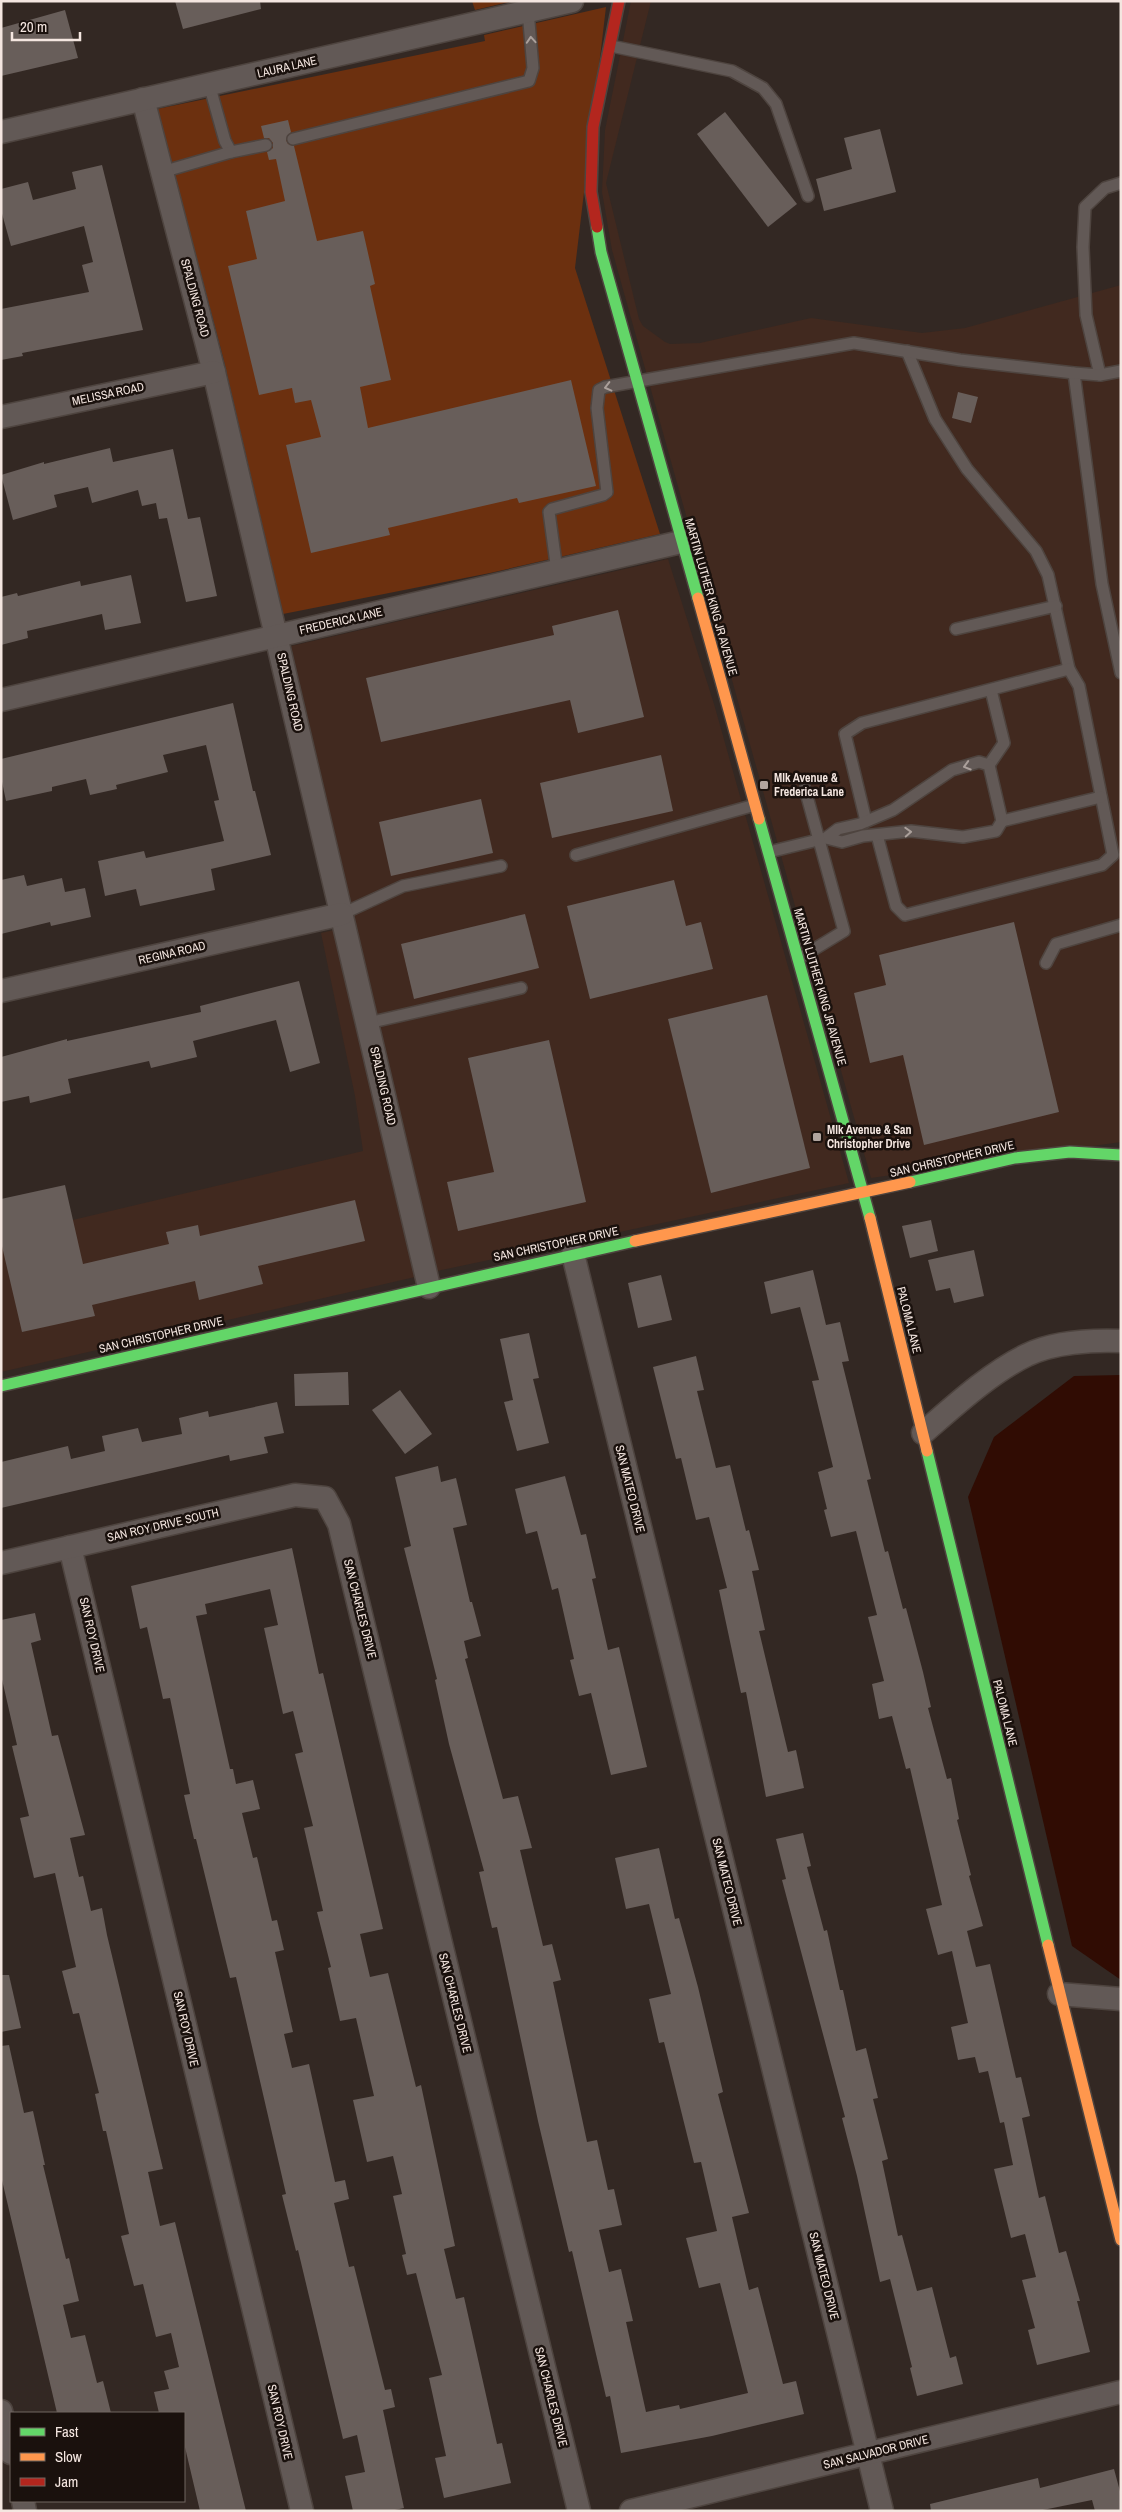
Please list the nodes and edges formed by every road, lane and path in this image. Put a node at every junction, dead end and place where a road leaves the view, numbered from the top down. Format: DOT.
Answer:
graph roads {
  1 [pos="572,1"];
  2 [pos="619,1"];
  3 [pos="528,11"];
  4 [pos="611,46"];
  5 [pos="209,84"];
  6 [pos="143,99"];
  7 [pos="1,132"];
  8 [pos="293,139"];
  9 [pos="266,145"];
  10 [pos="231,152"];
  11 [pos="162,172"];
  12 [pos="1121,183"];
  13 [pos="808,196"];
  14 [pos="907,351"];
  15 [pos="1121,371"];
  16 [pos="214,372"];
  17 [pos="1074,373"];
  18 [pos="1100,375"];
  19 [pos="636,382"];
  20 [pos="1,417"];
  21 [pos="681,542"];
  22 [pos="557,571"];
  23 [pos="1056,606"];
  24 [pos="956,629"];
  25 [pos="277,636"];
  26 [pos="1070,669"];
  27 [pos="1121,673"];
  28 [pos="991,690"];
  29 [pos="1,700"];
  30 [pos="989,765"];
  31 [pos="805,789"];
  32 [pos="1101,797"];
  33 [pos="755,805"];
  34 [pos="866,821"];
  35 [pos="1002,821"];
  36 [pos="877,835"];
  37 [pos="823,838"];
  38 [pos="768,852"];
  39 [pos="576,855"];
  40 [pos="501,866"];
  41 [pos="342,914"];
  42 [pos="1121,925"];
  43 [pos="798,959"];
  44 [pos="1046,963"];
  45 [pos="521,988"];
  46 [pos="1,992"];
  47 [pos="368,1023"];
  48 [pos="1121,1155"];
  49 [pos="864,1193"];
  50 [pos="573,1254"];
  51 [pos="429,1287"];
  52 [pos="1121,1341"];
  53 [pos="1,1386"];
  54 [pos="923,1433"];
  55 [pos="326,1498"];
  56 [pos="70,1546"];
  57 [pos="1,1563"];
  58 [pos="1059,1994"];
  59 [pos="1121,1999"];
  60 [pos="1121,2240"];
  61 [pos="1121,2392"];
  62 [pos="1,2411"];
  63 [pos="10,2449"];
  64 [pos="868,2454"];
  65 [pos="302,2511"];
  66 [pos="578,2511"];
  67 [pos="632,2511"];
  68 [pos="882,2511"];
  1 -- 3 [label="street, LAURA LANE"];
  2 -- 4 [label="street, MARTIN LUTHER KING JR AVENUE"];
  3 -- 5 [label="street, LAURA LANE"];
  8 -- 3 [label="lane, one-way"];
  4 -- 13 [label="lane"];
  4 -- 19 [label="street, MARTIN LUTHER KING JR AVENUE"];
  5 -- 6 [label="street, LAURA LANE"];
  5 -- 10 [label="lane"];
  6 -- 7 [label="street, LAURA LANE"];
  6 -- 11 [label="street, SPALDING ROAD"];
  9 -- 10 [label="lane"];
  10 -- 11 [label="lane"];
  11 -- 16 [label="street, SPALDING ROAD"];
  12 -- 18 [label="lane"];
  14 -- 17 [label="lane"];
  14 -- 19 [label="lane"];
  14 -- 23 [label="lane"];
  15 -- 18 [label="lane"];
  16 -- 20 [label="street, MELISSA ROAD"];
  16 -- 25 [label="street, SPALDING ROAD"];
  17 -- 18 [label="lane"];
  17 -- 27 [label="lane"];
  19 -- 21 [label="street, MARTIN LUTHER KING JR AVENUE"];
  19 -- 22 [label="lane, one-way"];
  21 -- 22 [label="street, FREDERICA LANE"];
  21 -- 33 [label="street, MARTIN LUTHER KING JR AVENUE"];
  22 -- 25 [label="street, FREDERICA LANE"];
  23 -- 24 [label="lane"];
  23 -- 26 [label="lane"];
  25 -- 29 [label="street, FREDERICA LANE"];
  25 -- 41 [label="street, SPALDING ROAD"];
  26 -- 28 [label="lane"];
  26 -- 32 [label="lane"];
  28 -- 30 [label="lane"];
  28 -- 34 [label="lane"];
  30 -- 34 [label="lane, one-way"];
  30 -- 35 [label="lane"];
  31 -- 37 [label="lane"];
  32 -- 35 [label="lane"];
  32 -- 36 [label="lane"];
  33 -- 38 [label="street, MARTIN LUTHER KING JR AVENUE"];
  33 -- 39 [label="lane"];
  34 -- 37 [label="lane"];
  36 -- 35 [label="lane, one-way"];
  36 -- 37 [label="lane"];
  37 -- 38 [label="lane"];
  37 -- 43 [label="lane"];
  38 -- 43 [label="street, MARTIN LUTHER KING JR AVENUE"];
  40 -- 41 [label="lane"];
  41 -- 46 [label="street, REGINA ROAD"];
  41 -- 47 [label="street, SPALDING ROAD"];
  42 -- 44 [label="lane"];
  43 -- 49 [label="street, MARTIN LUTHER KING JR AVENUE"];
  45 -- 47 [label="lane"];
  47 -- 51 [label="street, SPALDING ROAD"];
  48 -- 49 [label="street, SAN CHRISTOPHER DRIVE"];
  49 -- 50 [label="street, SAN CHRISTOPHER DRIVE"];
  49 -- 54 [label="street, PALOMA LANE"];
  50 -- 51 [label="street, SAN CHRISTOPHER DRIVE"];
  50 -- 64 [label="street, SAN MATEO DRIVE"];
  51 -- 53 [label="street, SAN CHRISTOPHER DRIVE"];
  52 -- 54 [label="street"];
  54 -- 58 [label="street, PALOMA LANE"];
  55 -- 56 [label="street, SAN ROY DRIVE SOUTH"];
  55 -- 66 [label="street, SAN CHARLES DRIVE"];
  56 -- 57 [label="street, SAN ROY DRIVE SOUTH"];
  56 -- 65 [label="street, SAN ROY DRIVE"];
  58 -- 59 [label="street"];
  58 -- 60 [label="street, PALOMA LANE"];
  61 -- 64 [label="street, SAN SALVADOR DRIVE"];
  62 -- 63 [label="street"];
  64 -- 67 [label="street, SAN SALVADOR DRIVE"];
  64 -- 68 [label="street, SAN MATEO DRIVE"];
}
